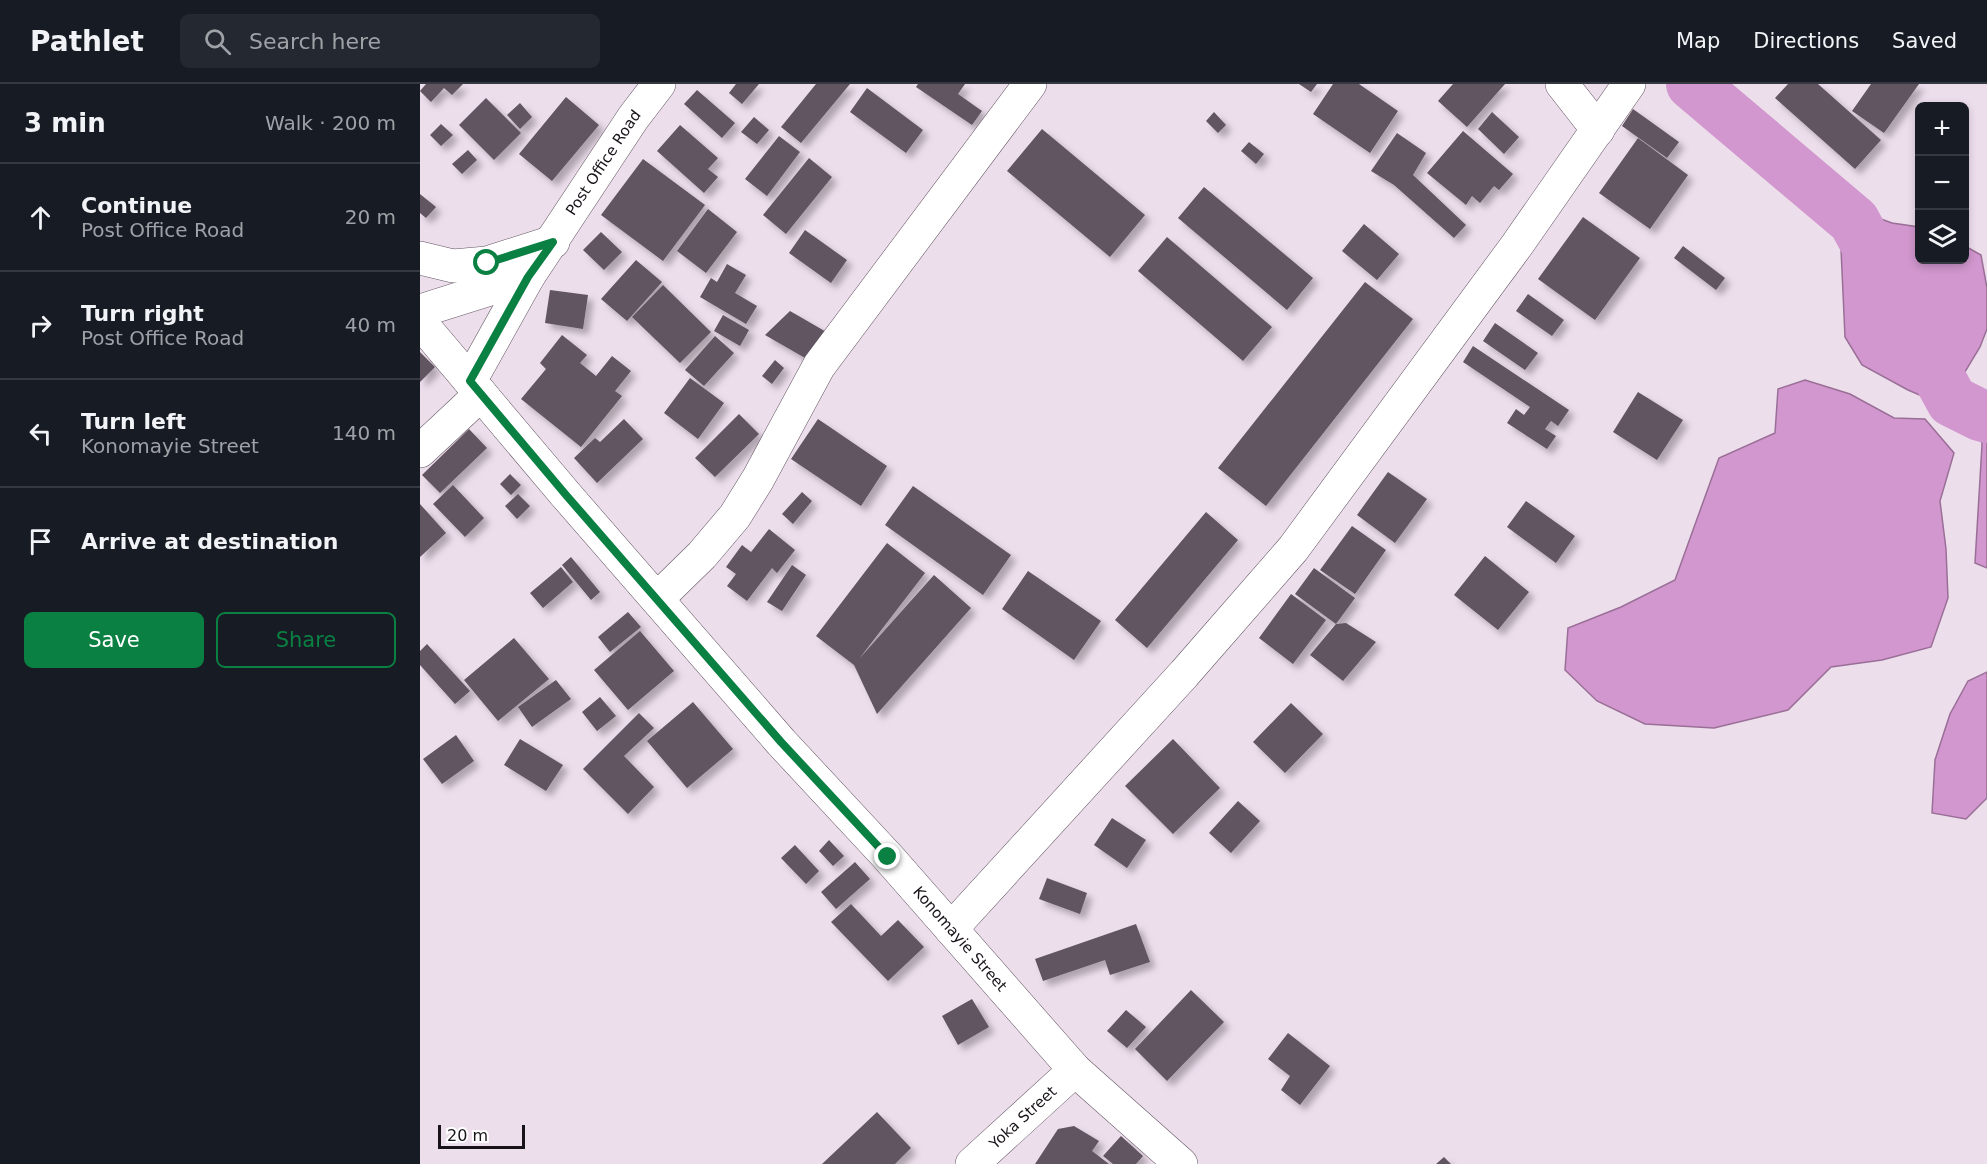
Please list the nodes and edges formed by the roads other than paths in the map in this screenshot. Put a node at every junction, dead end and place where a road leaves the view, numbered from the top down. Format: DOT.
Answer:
graph roads {
  1 [pos="659,84"];
  2 [pos="1030,84"];
  3 [pos="1562,84"];
  4 [pos="1629,84"];
  5 [pos="1598,130"];
  6 [pos="553,242"];
  7 [pos="420,258"];
  8 [pos="528,277"];
  9 [pos="420,311"];
  10 [pos="420,322"];
  11 [pos="475,388"];
  12 [pos="420,451"];
  13 [pos="657,599"];
  14 [pos="951,929"];
  15 [pos="1075,1070"];
  16 [pos="972,1164"];
  17 [pos="1181,1164"];
  1 -- 6 [label="street, Post Office Road"];
  2 -- 13 [label="street"];
  3 -- 5 [label="street"];
  4 -- 5 [label="street"];
  5 -- 14 [label="street"];
  6 -- 7 [label="street"];
  6 -- 8 [label="street, Post Office Road"];
  8 -- 9 [label="street"];
  8 -- 11 [label="street, Post Office Road"];
  10 -- 11 [label="street, Konomayie Street"];
  11 -- 12 [label="street, Post Office Road"];
  11 -- 13 [label="street, Konomayie Street"];
  13 -- 14 [label="street, Konomayie Street"];
  14 -- 15 [label="street, Konomayie Street"];
  15 -- 16 [label="street, Yoka Street"];
  15 -- 17 [label="street, Konomayie Street"];
}
